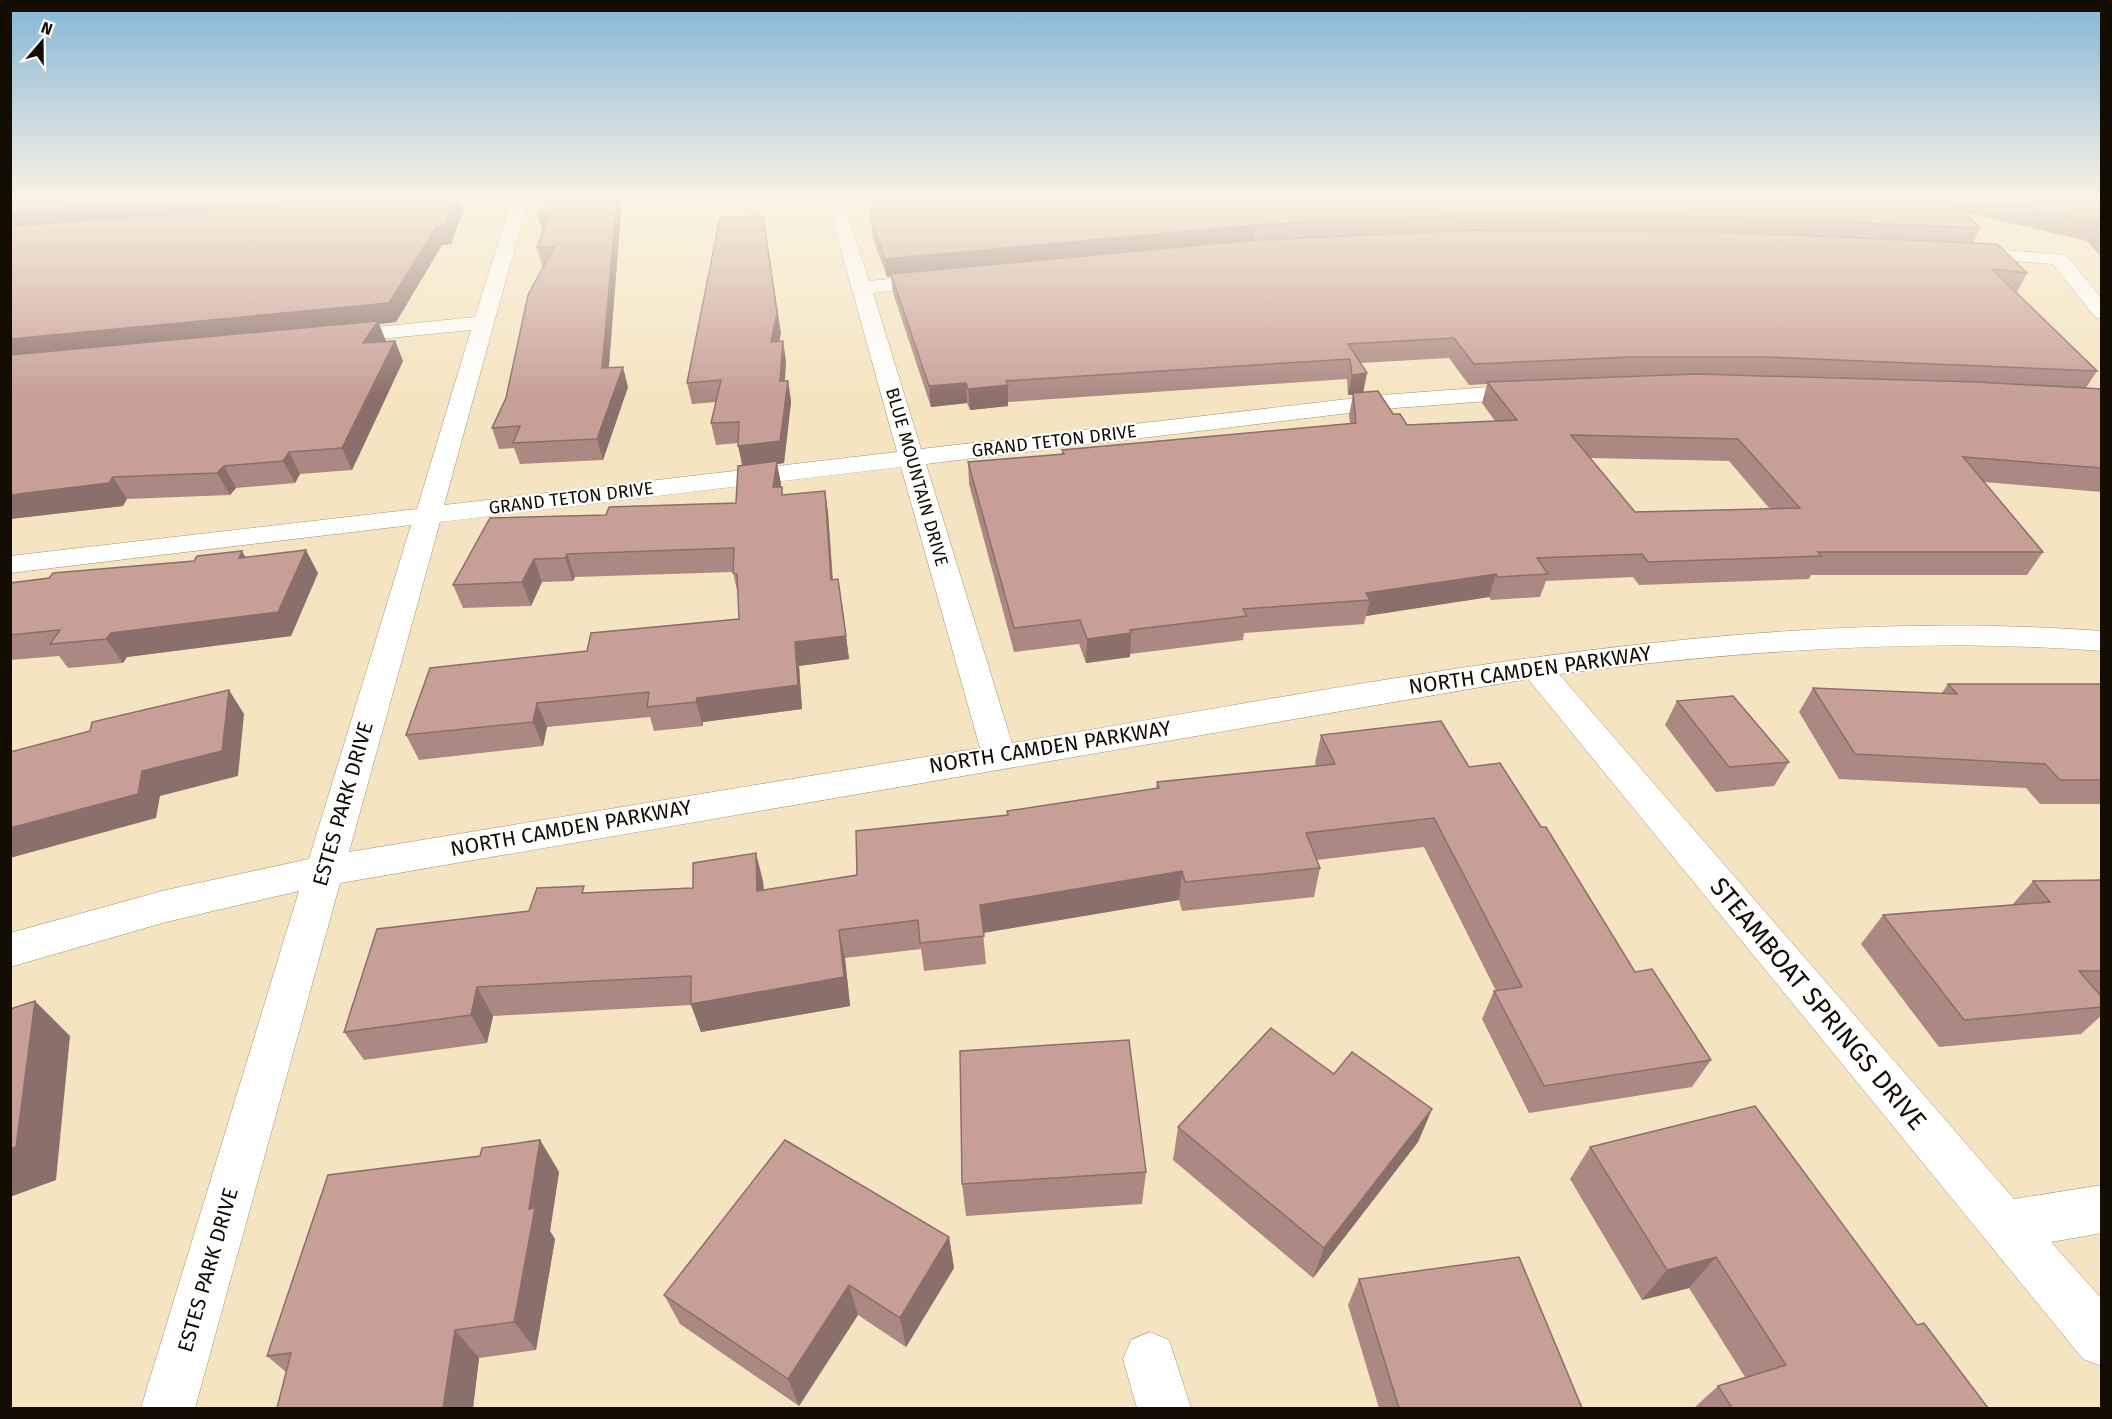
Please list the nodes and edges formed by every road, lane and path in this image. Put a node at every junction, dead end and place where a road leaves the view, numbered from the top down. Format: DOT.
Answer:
graph roads {
  1 [pos="501,265"];
  2 [pos="854,265"];
  3 [pos="2065,265"];
  4 [pos="953,279"];
  5 [pos="861,288"];
  6 [pos="2102,313"];
  7 [pos="482,323"];
  8 [pos="317,339"];
  9 [pos="1554,389"];
  10 [pos="911,457"];
  11 [pos="427,515"];
  12 [pos="10,565"];
  13 [pos="2102,641"];
  14 [pos="1536,667"];
  15 [pos="999,755"];
  16 [pos="324,871"];
  17 [pos="10,950"];
  18 [pos="2102,1209"];
  19 [pos="2004,1225"];
  20 [pos="2102,1340"];
  21 [pos="1150,1359"];
  22 [pos="168,1408"];
  23 [pos="1164,1408"];
  1 -- 7 [label="street, ESTES PARK DRIVE"];
  2 -- 5 [label="street, BLUE MOUNTAIN DRIVE"];
  3 -- 6 [label="street"];
  4 -- 5 [label="street"];
  5 -- 10 [label="street, BLUE MOUNTAIN DRIVE"];
  7 -- 8 [label="street"];
  7 -- 11 [label="street, ESTES PARK DRIVE"];
  9 -- 10 [label="street, GRAND TETON DRIVE"];
  10 -- 11 [label="street, GRAND TETON DRIVE"];
  10 -- 15 [label="street, BLUE MOUNTAIN DRIVE"];
  11 -- 12 [label="street, GRAND TETON DRIVE"];
  11 -- 16 [label="street, ESTES PARK DRIVE"];
  13 -- 14 [label="street, NORTH CAMDEN PARKWAY"];
  14 -- 15 [label="street, NORTH CAMDEN PARKWAY"];
  14 -- 19 [label="street, STEAMBOAT SPRINGS DRIVE"];
  15 -- 16 [label="street, NORTH CAMDEN PARKWAY"];
  16 -- 17 [label="street, NORTH CAMDEN PARKWAY"];
  16 -- 22 [label="street, ESTES PARK DRIVE"];
  18 -- 19 [label="street"];
  19 -- 20 [label="street, STEAMBOAT SPRINGS DRIVE"];
  21 -- 23 [label="street"];
}
